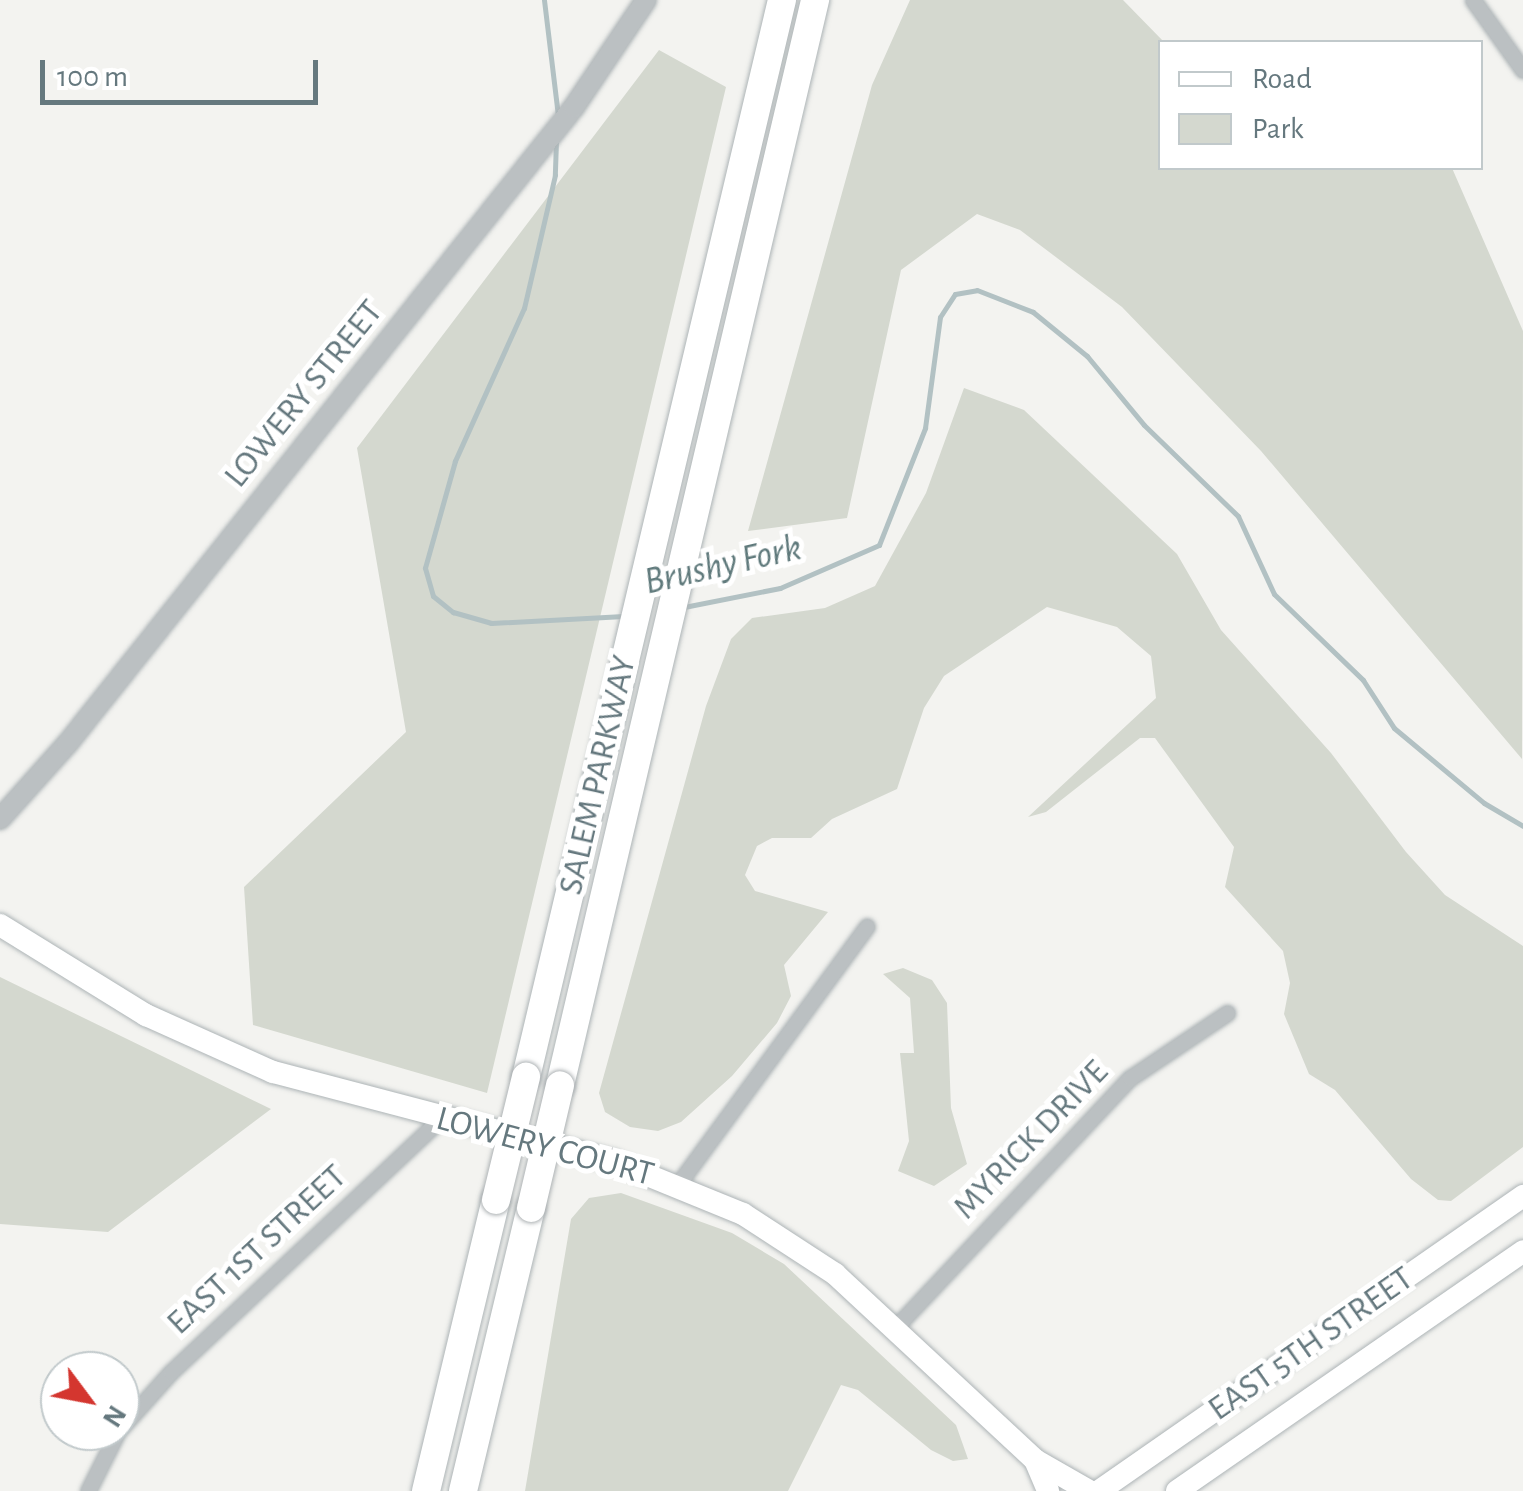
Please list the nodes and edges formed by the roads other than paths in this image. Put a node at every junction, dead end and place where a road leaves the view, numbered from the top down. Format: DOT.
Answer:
graph roads {
  1 [pos="646,0"];
  2 [pos="782,0"];
  3 [pos="816,0"];
  4 [pos="1473,0"];
  5 [pos="1523,70"];
  6 [pos="0,819"];
  7 [pos="0,925"];
  8 [pos="866,926"];
  9 [pos="1227,1012"];
  10 [pos="440,1119"];
  11 [pos="679,1183"];
  12 [pos="1523,1196"];
  13 [pos="1523,1250"];
  14 [pos="894,1328"];
  15 [pos="140,1407"];
  16 [pos="108,1451"];
  17 [pos="1035,1460"];
  18 [pos="88,1491"];
  19 [pos="426,1491"];
  20 [pos="463,1491"];
  21 [pos="1048,1491"];
  22 [pos="1089,1491"];
  23 [pos="1098,1491"];
  24 [pos="1177,1491"];
  1 -- 6 [label="street, LOWERY STREET"];
  2 -- 19 [label="highway, SALEM PARKWAY, bridge"];
  3 -- 20 [label="highway, SALEM PARKWAY, bridge"];
  4 -- 5 [label="street"];
  7 -- 10 [label="main road, LOWERY COURT"];
  8 -- 11 [label="street"];
  9 -- 14 [label="street, MYRICK DRIVE"];
  10 -- 11 [label="main road, LOWERY COURT"];
  10 -- 15 [label="street, EAST 1ST STREET"];
  11 -- 14 [label="main road, LOWERY COURT"];
  12 -- 23 [label="main road, EAST 5TH STREET"];
  13 -- 24 [label="main road, EAST 5TH STREET"];
  14 -- 17 [label="main road, LOWERY COURT"];
  16 -- 18 [label="street, EAST 1ST STREET"];
  17 -- 21 [label="main road, LOWERY COURT"];
  17 -- 22 [label="main road, LOWERY COURT"];
}
